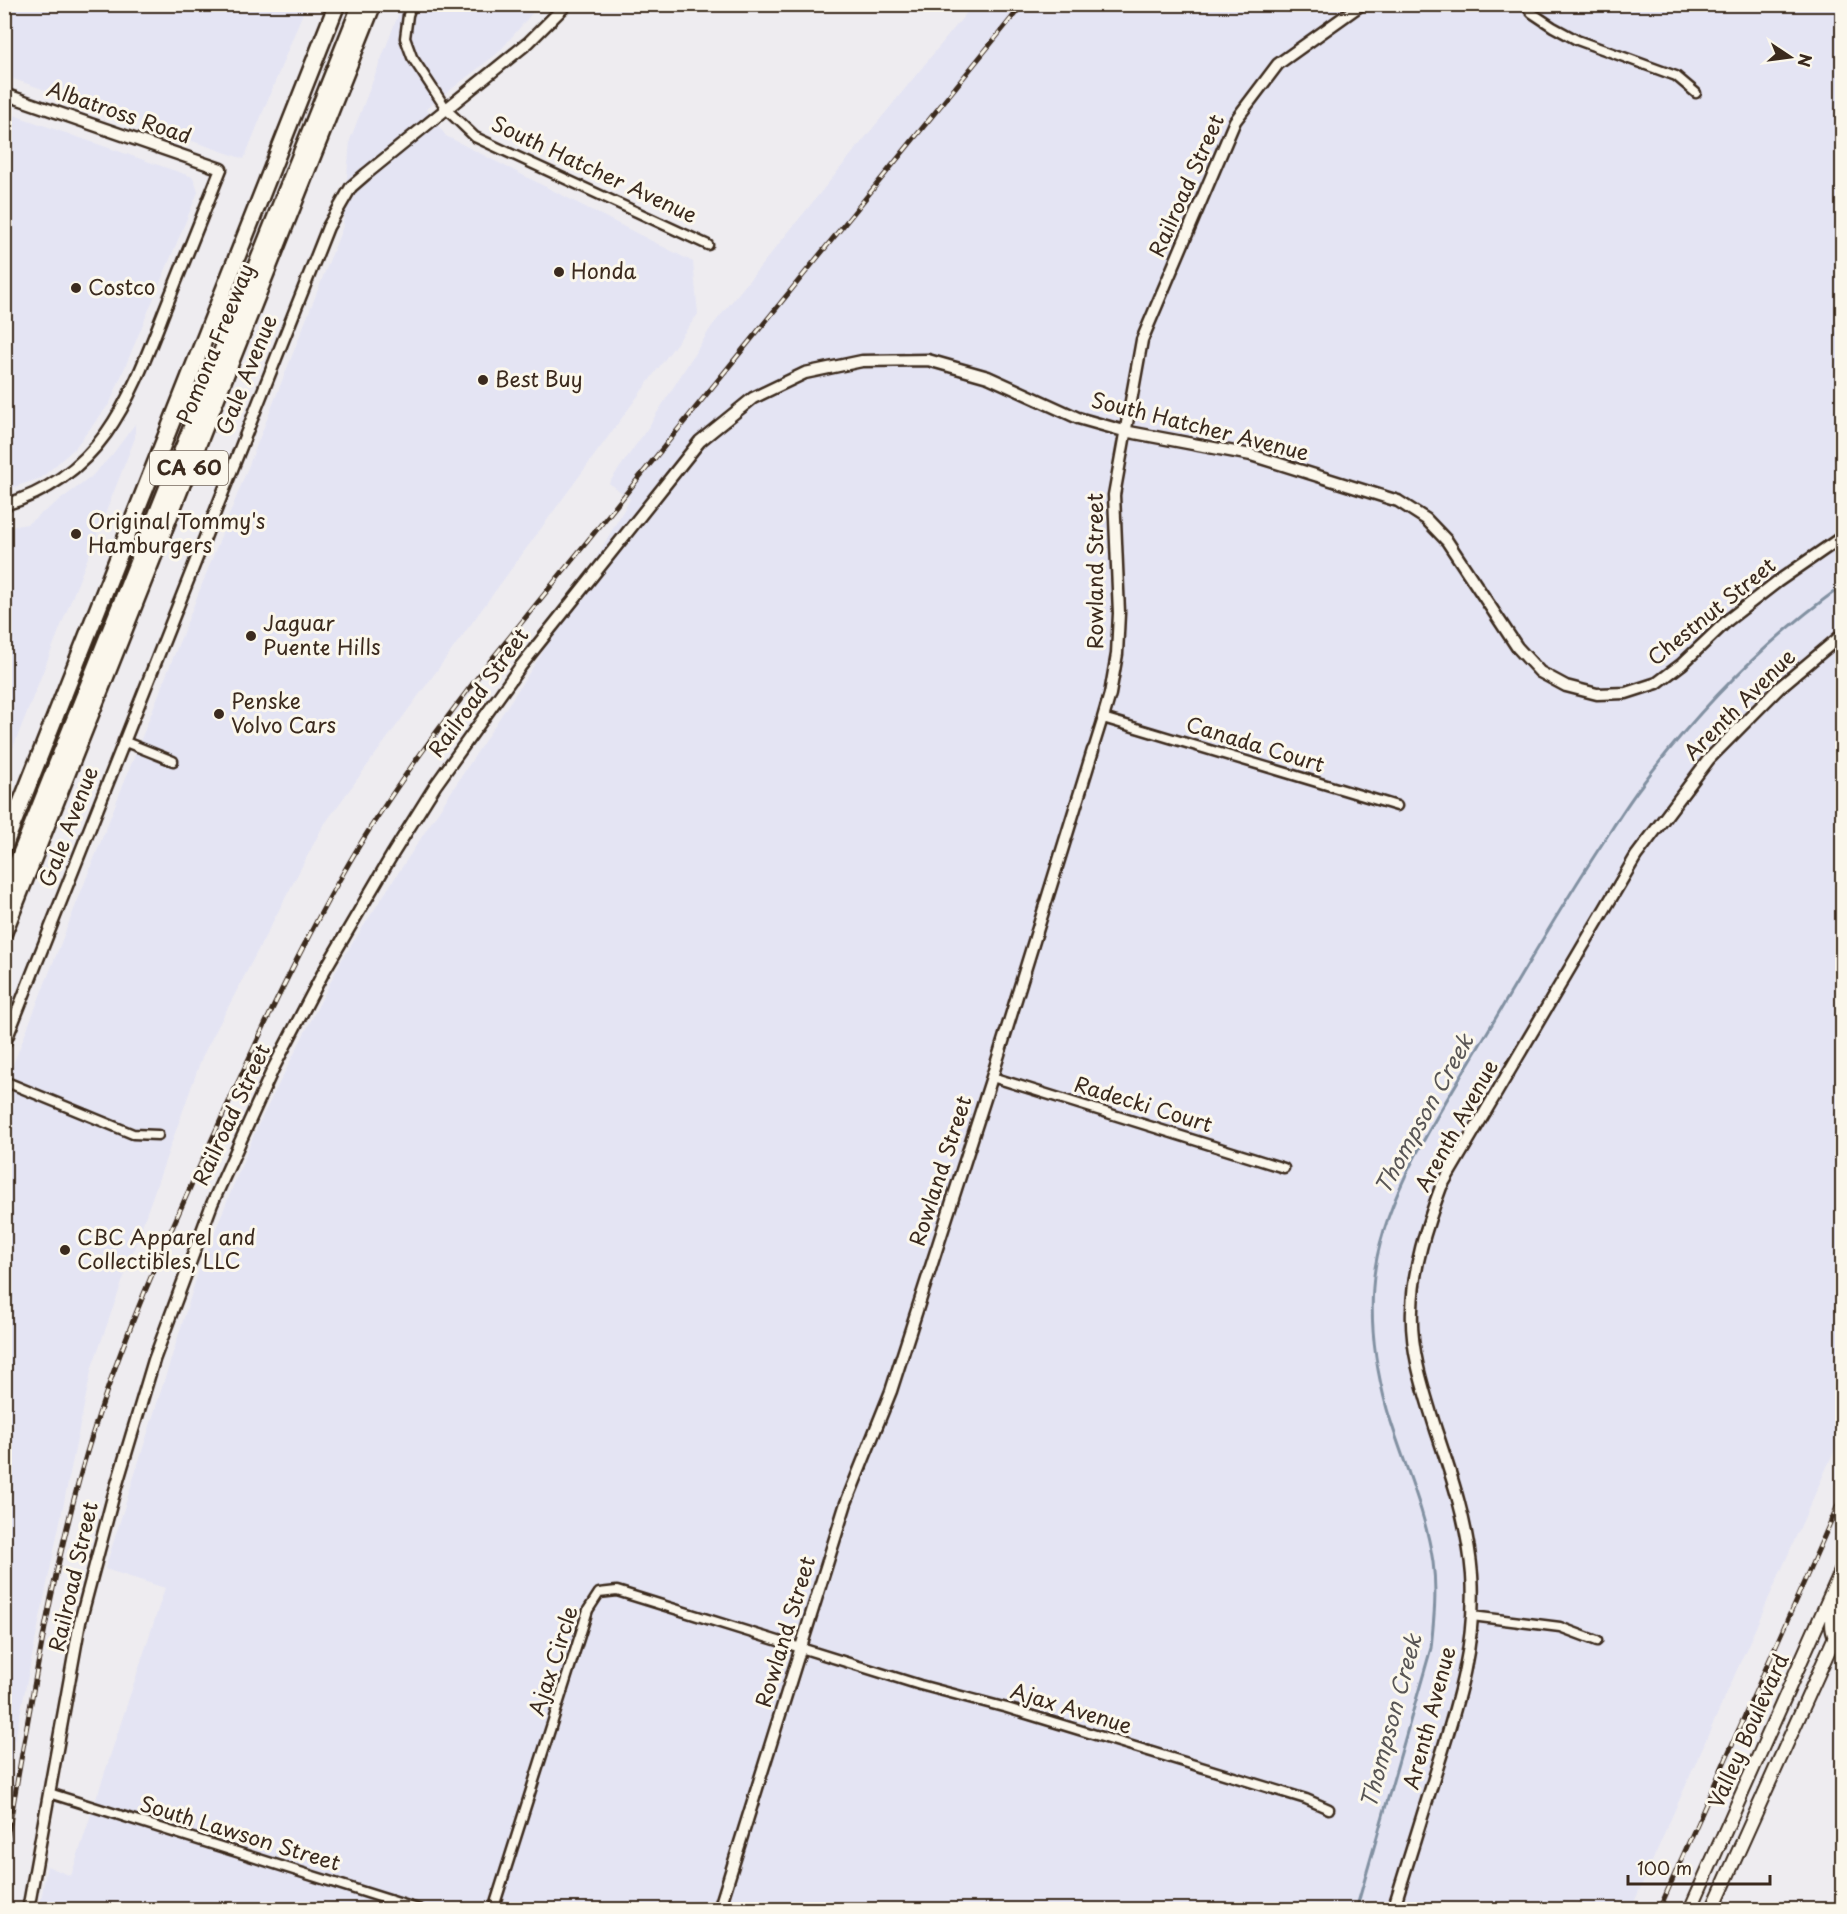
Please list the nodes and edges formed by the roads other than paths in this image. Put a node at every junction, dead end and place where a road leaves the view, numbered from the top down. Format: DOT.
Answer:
graph roads {
  1 [pos="337,4"];
  2 [pos="353,4"];
  3 [pos="361,4"];
  4 [pos="374,4"];
  5 [pos="412,4"];
  6 [pos="567,4"];
  7 [pos="1362,4"];
  8 [pos="1524,4"];
  9 [pos="1696,93"];
  10 [pos="4,94"];
  11 [pos="447,110"];
  12 [pos="708,245"];
  13 [pos="1124,431"];
  14 [pos="700,441"];
  15 [pos="4,505"];
  16 [pos="1842,537"];
  17 [pos="1842,634"];
  18 [pos="1597,694"];
  19 [pos="1102,718"];
  20 [pos="123,741"];
  21 [pos="1093,750"];
  22 [pos="173,761"];
  23 [pos="1397,806"];
  24 [pos="4,846"];
  25 [pos="4,880"];
  26 [pos="4,896"];
  27 [pos="4,932"];
  28 [pos="4,1045"];
  29 [pos="992,1077"];
  30 [pos="4,1082"];
  31 [pos="158,1135"];
  32 [pos="1284,1168"];
  33 [pos="1842,1569"];
  34 [pos="1842,1575"];
  35 [pos="1472,1616"];
  36 [pos="1842,1622"];
  37 [pos="1835,1637"];
  38 [pos="1596,1641"];
  39 [pos="802,1647"];
  40 [pos="49,1793"];
  41 [pos="1329,1809"];
  42 [pos="27,1910"];
  43 [pos="421,1910"];
  44 [pos="493,1910"];
  45 [pos="719,1910"];
  46 [pos="1393,1910"];
  47 [pos="1690,1910"];
  48 [pos="1712,1910"];
  1 -- 24 [label="highway, Pomona Freeway / CA 60"];
  2 -- 25 [label="highway"];
  3 -- 26 [label="highway"];
  4 -- 27 [label="highway, Pomona Freeway / CA 60"];
  5 -- 11 [label="street, South Hatcher Avenue"];
  6 -- 11 [label="street, Gale Avenue"];
  7 -- 13 [label="street, Railroad Street"];
  8 -- 9 [label="street"];
  10 -- 15 [label="street, Albatross Road"];
  11 -- 12 [label="street, South Hatcher Avenue"];
  11 -- 20 [label="street, Gale Avenue"];
  13 -- 14 [label="street, South Hatcher Avenue"];
  13 -- 18 [label="street, South Hatcher Avenue"];
  13 -- 19 [label="street, Rowland Street"];
  14 -- 40 [label="street, Railroad Street"];
  16 -- 18 [label="street, Chestnut Street"];
  17 -- 35 [label="street, Arenth Avenue"];
  19 -- 21 [label="street, Rowland Street"];
  19 -- 23 [label="street, Canada Court"];
  20 -- 22 [label="street"];
  20 -- 28 [label="street, Gale Avenue"];
  21 -- 29 [label="street, Rowland Street"];
  29 -- 32 [label="street, Radecki Court"];
  29 -- 39 [label="street, Rowland Street"];
  30 -- 31 [label="street"];
  33 -- 47 [label="main road, Valley Boulevard"];
  34 -- 37 [label="main road"];
  35 -- 38 [label="street"];
  35 -- 46 [label="street, Arenth Avenue"];
  36 -- 37 [label="main road, Valley Boulevard"];
  37 -- 48 [label="main road, Valley Boulevard"];
  39 -- 41 [label="street, Ajax Avenue"];
  39 -- 44 [label="street, Ajax Circle"];
  39 -- 45 [label="street, Rowland Street"];
  40 -- 42 [label="street, Railroad Street"];
  40 -- 43 [label="street, South Lawson Street"];
}
